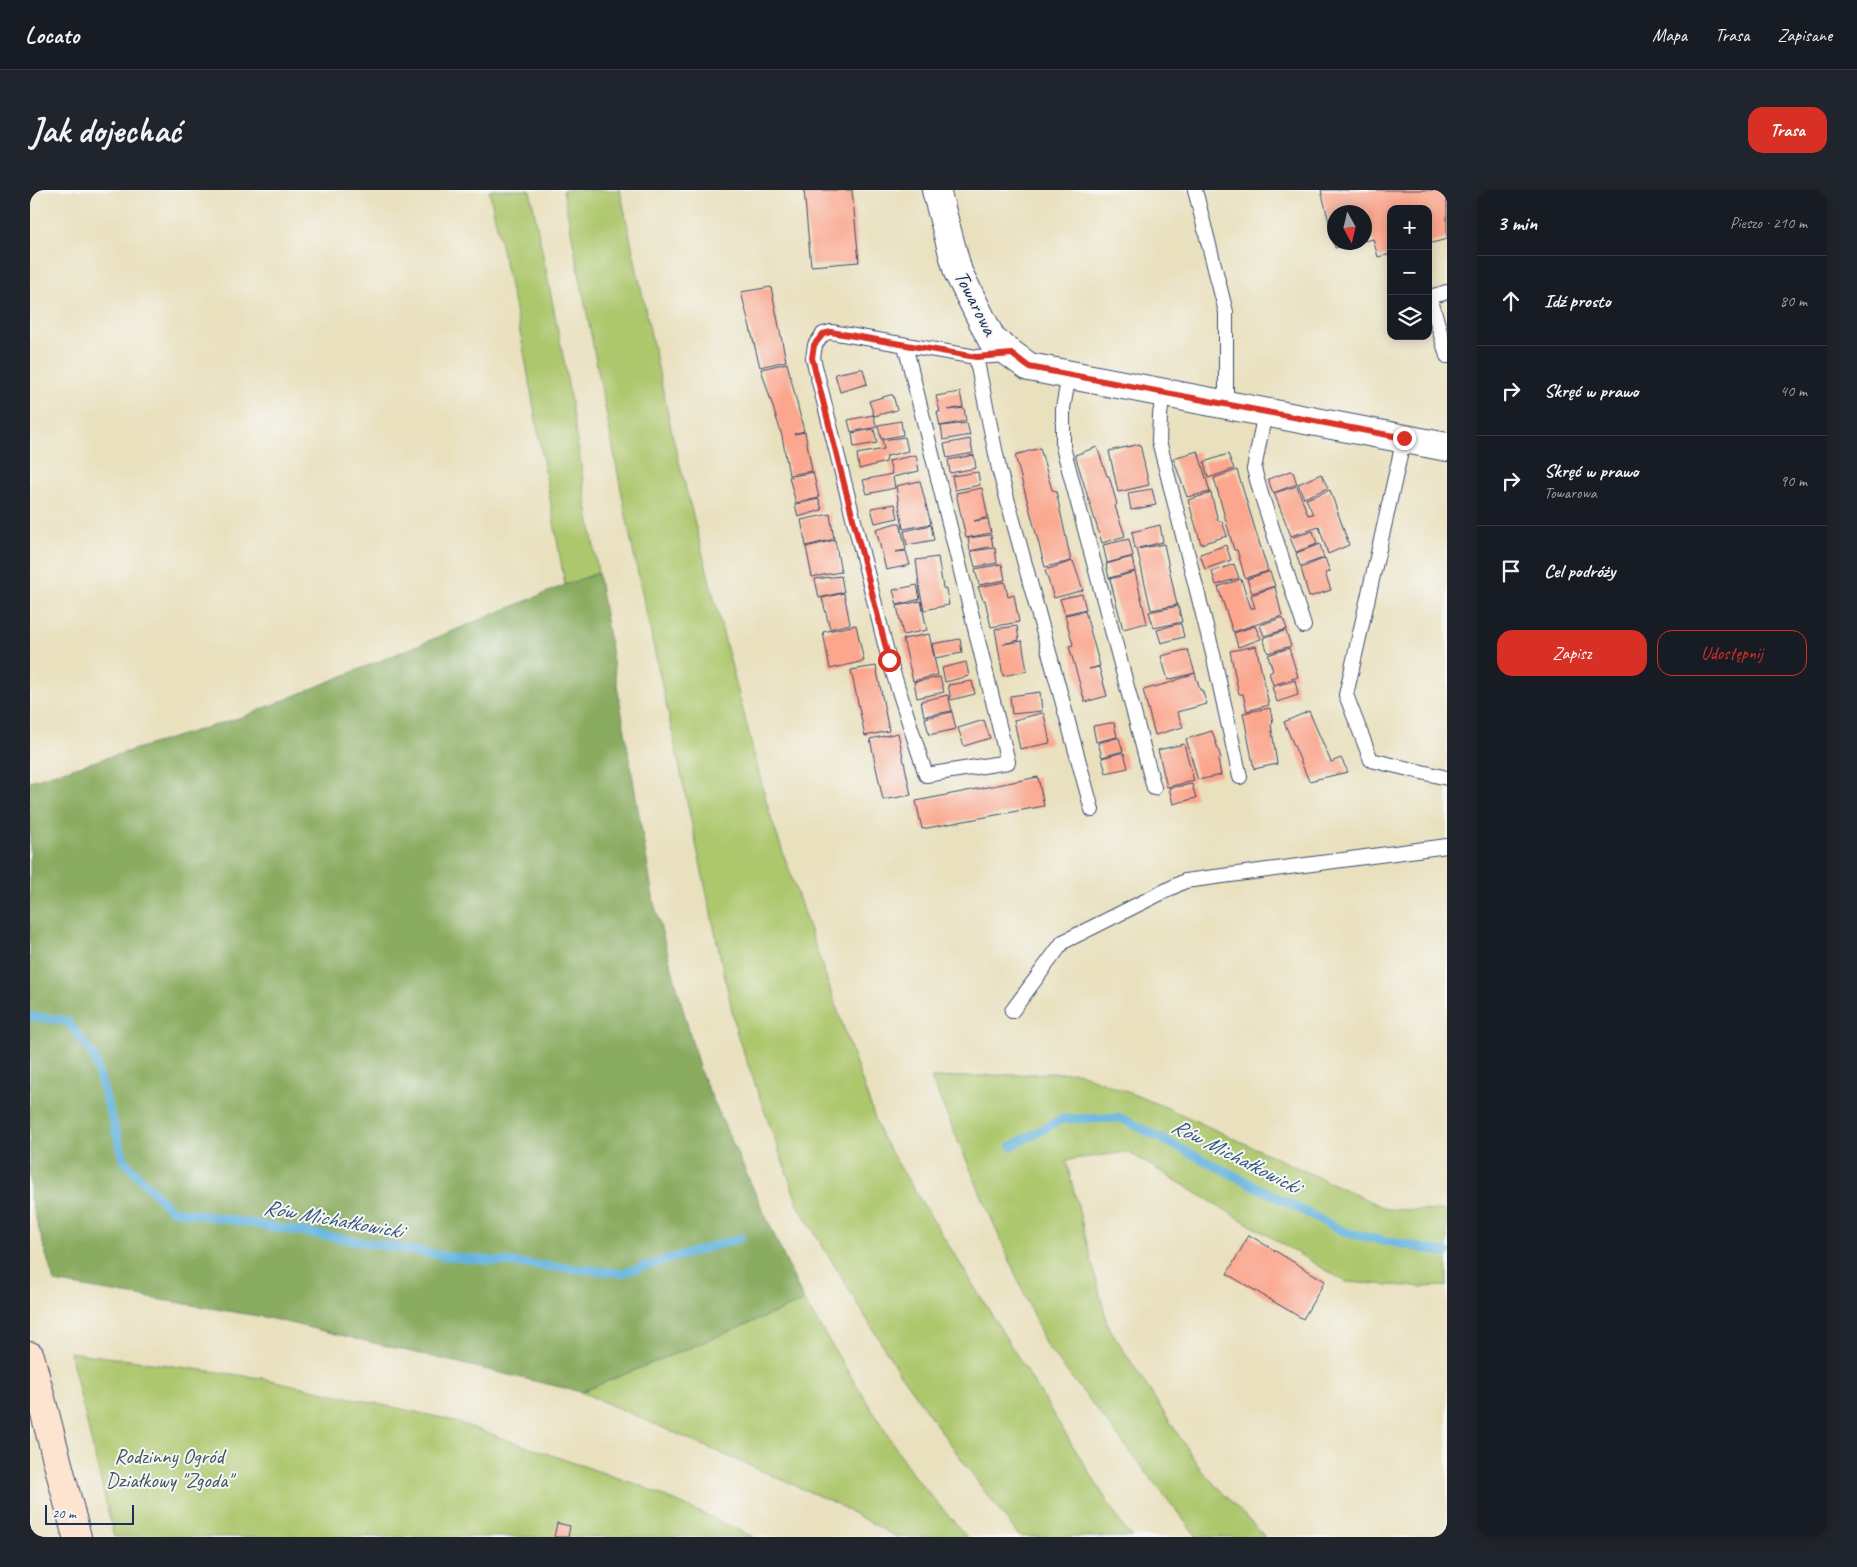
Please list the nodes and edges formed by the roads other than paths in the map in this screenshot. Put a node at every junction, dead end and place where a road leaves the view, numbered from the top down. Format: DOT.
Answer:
graph roads {
  1 [pos="936,190"];
  2 [pos="1195,190"];
  3 [pos="1447,292"];
  4 [pos="905,345"];
  5 [pos="1012,354"];
  6 [pos="1447,356"];
  7 [pos="976,357"];
  8 [pos="1069,375"];
  9 [pos="1163,393"];
  10 [pos="1226,405"];
  11 [pos="1265,412"];
  12 [pos="1404,438"];
  13 [pos="1447,447"];
  14 [pos="1304,626"];
  15 [pos="1240,777"];
  16 [pos="1447,778"];
  17 [pos="1154,788"];
  18 [pos="1092,810"];
  19 [pos="1447,846"];
  20 [pos="1012,1011"];
  21 [pos="31,1363"];
  22 [pos="77,1537"];
  1 -- 5 [label="street, Towarowa"];
  2 -- 10 [label="lane"];
  3 -- 6 [label="lane"];
  4 -- 4 [label="lane"];
  4 -- 7 [label="lane"];
  5 -- 7 [label="lane"];
  5 -- 8 [label="street, Towarowa"];
  7 -- 18 [label="lane"];
  8 -- 9 [label="street, Towarowa"];
  8 -- 17 [label="lane"];
  9 -- 10 [label="street, Towarowa"];
  9 -- 15 [label="lane"];
  10 -- 11 [label="street, Towarowa"];
  11 -- 12 [label="street, Towarowa"];
  11 -- 14 [label="lane"];
  12 -- 13 [label="street, Towarowa"];
  12 -- 16 [label="lane"];
  19 -- 20 [label="lane"];
  21 -- 22 [label="main road"];
}
